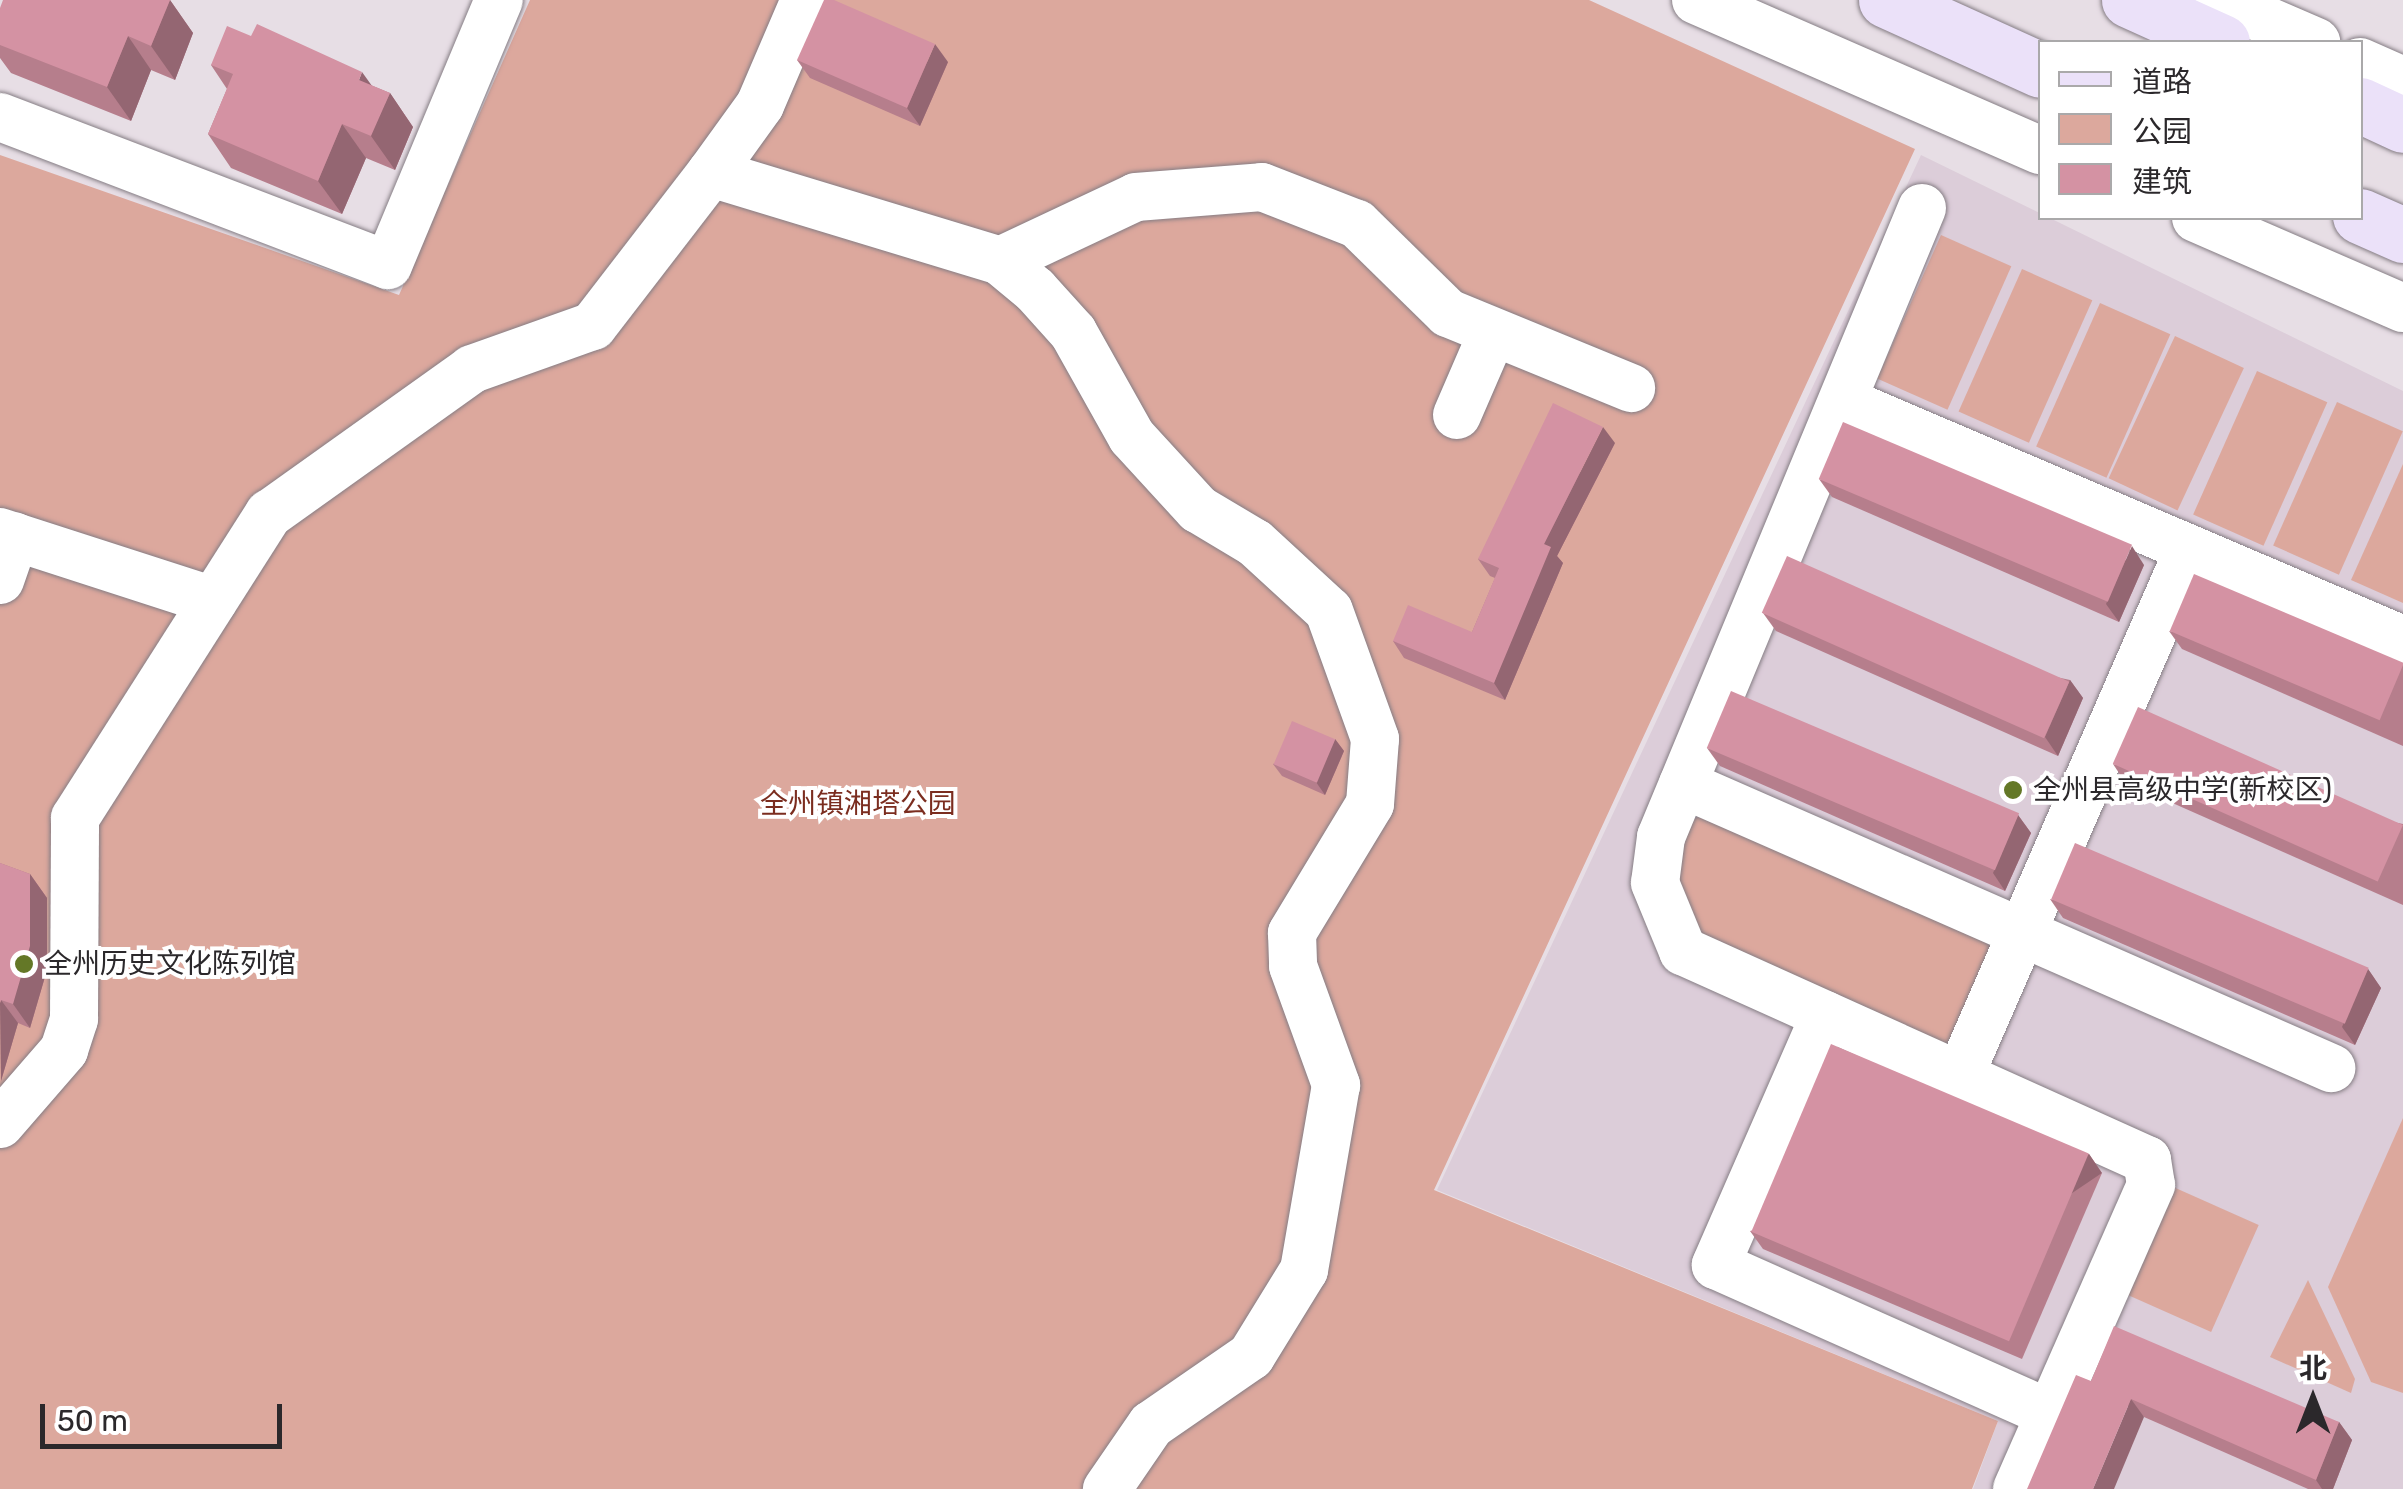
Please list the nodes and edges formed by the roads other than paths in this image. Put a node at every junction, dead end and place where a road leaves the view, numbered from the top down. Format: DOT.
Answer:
graph roads {
  1 [pos="499,0"];
  2 [pos="805,0"];
  3 [pos="1696,0"];
  4 [pos="1886,0"];
  5 [pos="2129,0"];
  6 [pos="2219,0"];
  7 [pos="2218,40"];
  8 [pos="2311,40"];
  9 [pos="2363,63"];
  10 [pos="2038,69"];
  11 [pos="2403,81"];
  12 [pos="2363,106"];
  13 [pos="0,117"];
  14 [pos="2403,125"];
  15 [pos="2038,149"];
  16 [pos="712,172"];
  17 [pos="1922,208"];
  18 [pos="2363,217"];
  19 [pos="2201,220"];
  20 [pos="2403,235"];
  21 [pos="1000,261"];
  22 [pos="2403,308"];
  23 [pos="1493,332"];
  24 [pos="1631,388"];
  25 [pos="1843,401"];
  26 [pos="1457,415"];
  27 [pos="2189,548"];
  28 [pos="5,550"];
  29 [pos="213,601"];
  30 [pos="2403,640"];
  31 [pos="1682,784"];
  32 [pos="2022,933"];
  33 [pos="1826,1015"];
  34 [pos="2331,1068"];
  35 [pos="1960,1075"];
  36 [pos="0,1124"];
  37 [pos="2050,1414"];
  38 [pos="1107,1489"];
  39 [pos="2017,1489"];
  1 -- 13 [label="lane"];
  2 -- 16 [label="lane"];
  3 -- 15 [label="lane"];
  4 -- 10 [label="main road"];
  5 -- 7 [label="main road"];
  6 -- 8 [label="lane"];
  9 -- 11 [label="lane"];
  12 -- 14 [label="main road"];
  16 -- 21 [label="lane"];
  16 -- 29 [label="lane"];
  17 -- 25 [label="lane"];
  18 -- 20 [label="main road"];
  19 -- 22 [label="lane"];
  21 -- 23 [label="lane"];
  21 -- 38 [label="lane"];
  23 -- 24 [label="lane"];
  23 -- 26 [label="lane"];
  25 -- 27 [label="lane"];
  25 -- 31 [label="lane"];
  27 -- 30 [label="lane"];
  27 -- 32 [label="lane"];
  28 -- 29 [label="lane"];
  29 -- 36 [label="lane"];
  31 -- 32 [label="lane"];
  31 -- 33 [label="lane"];
  32 -- 34 [label="lane"];
  32 -- 35 [label="lane"];
  33 -- 35 [label="lane"];
  33 -- 37 [label="lane"];
  35 -- 37 [label="lane"];
  37 -- 39 [label="lane"];
}
